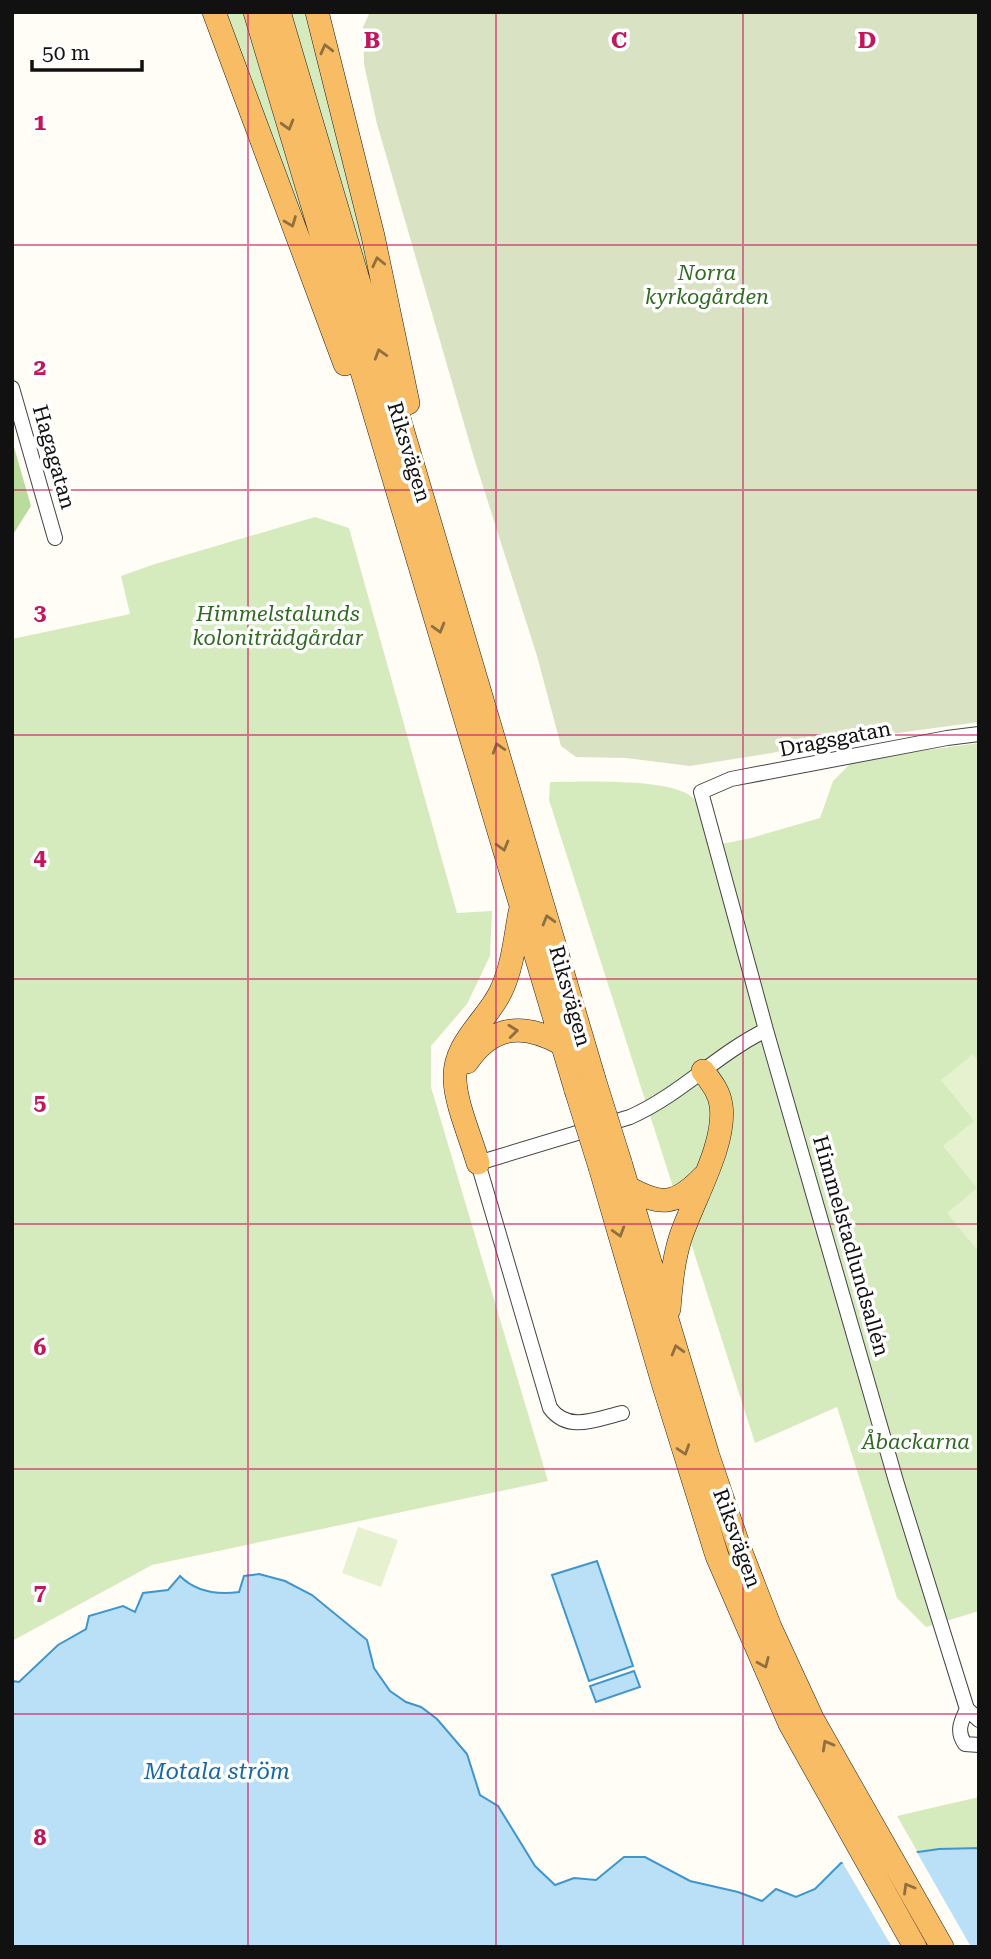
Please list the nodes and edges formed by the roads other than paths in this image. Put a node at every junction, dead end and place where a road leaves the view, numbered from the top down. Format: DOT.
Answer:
graph roads {
  1 [pos="214,12"];
  2 [pos="255,12"];
  3 [pos="279,12"];
  4 [pos="317,12"];
  5 [pos="12,388"];
  6 [pos="428,513"];
  7 [pos="55,538"];
  8 [pos="419,563"];
  9 [pos="979,734"];
  10 [pos="701,792"];
  11 [pos="521,905"];
  12 [pos="765,1030"];
  13 [pos="562,1044"];
  14 [pos="703,1071"];
  15 [pos="585,1085"];
  16 [pos="458,1094"];
  17 [pos="478,1163"];
  18 [pos="610,1164"];
  19 [pos="705,1174"];
  20 [pos="627,1187"];
  21 [pos="668,1319"];
  22 [pos="622,1413"];
  23 [pos="967,1709"];
  24 [pos="979,1720"];
  25 [pos="979,1745"];
  26 [pos="850,1810"];
  27 [pos="915,1947"];
  28 [pos="942,1947"];
  1 -- 8 [label="highway, one-way"];
  2 -- 8 [label="highway, Riksvägen, one-way"];
  6 -- 3 [label="highway, Riksvägen, one-way"];
  6 -- 4 [label="highway, one-way"];
  5 -- 7 [label="street, Hagagatan"];
  15 -- 6 [label="highway, Riksvägen, one-way"];
  8 -- 11 [label="highway, Riksvägen, one-way"];
  9 -- 10 [label="street, Dragsgatan"];
  10 -- 12 [label="street, Himmelstadlundsallén"];
  11 -- 13 [label="highway, Riksvägen"];
  11 -- 16 [label="highway"];
  12 -- 14 [label="street"];
  12 -- 23 [label="street, Himmelstadlundsallén"];
  13 -- 15 [label="highway, Riksvägen"];
  16 -- 13 [label="highway, one-way"];
  14 -- 17 [label="street"];
  14 -- 19 [label="highway"];
  15 -- 18 [label="highway, Riksvägen, bridge"];
  16 -- 17 [label="highway"];
  17 -- 22 [label="street"];
  18 -- 20 [label="highway, Riksvägen"];
  18 -- 26 [label="highway, Riksvägen, one-way"];
  19 -- 20 [label="highway"];
  19 -- 21 [label="highway"];
  20 -- 21 [label="highway, Riksvägen"];
  26 -- 21 [label="highway, Riksvägen, one-way"];
  23 -- 24 [label="street"];
  23 -- 25 [label="street, Himmelstadlundsallén"];
  26 -- 27 [label="highway, Riksvägen"];
  28 -- 26 [label="highway, Riksvägen, one-way"];
}
